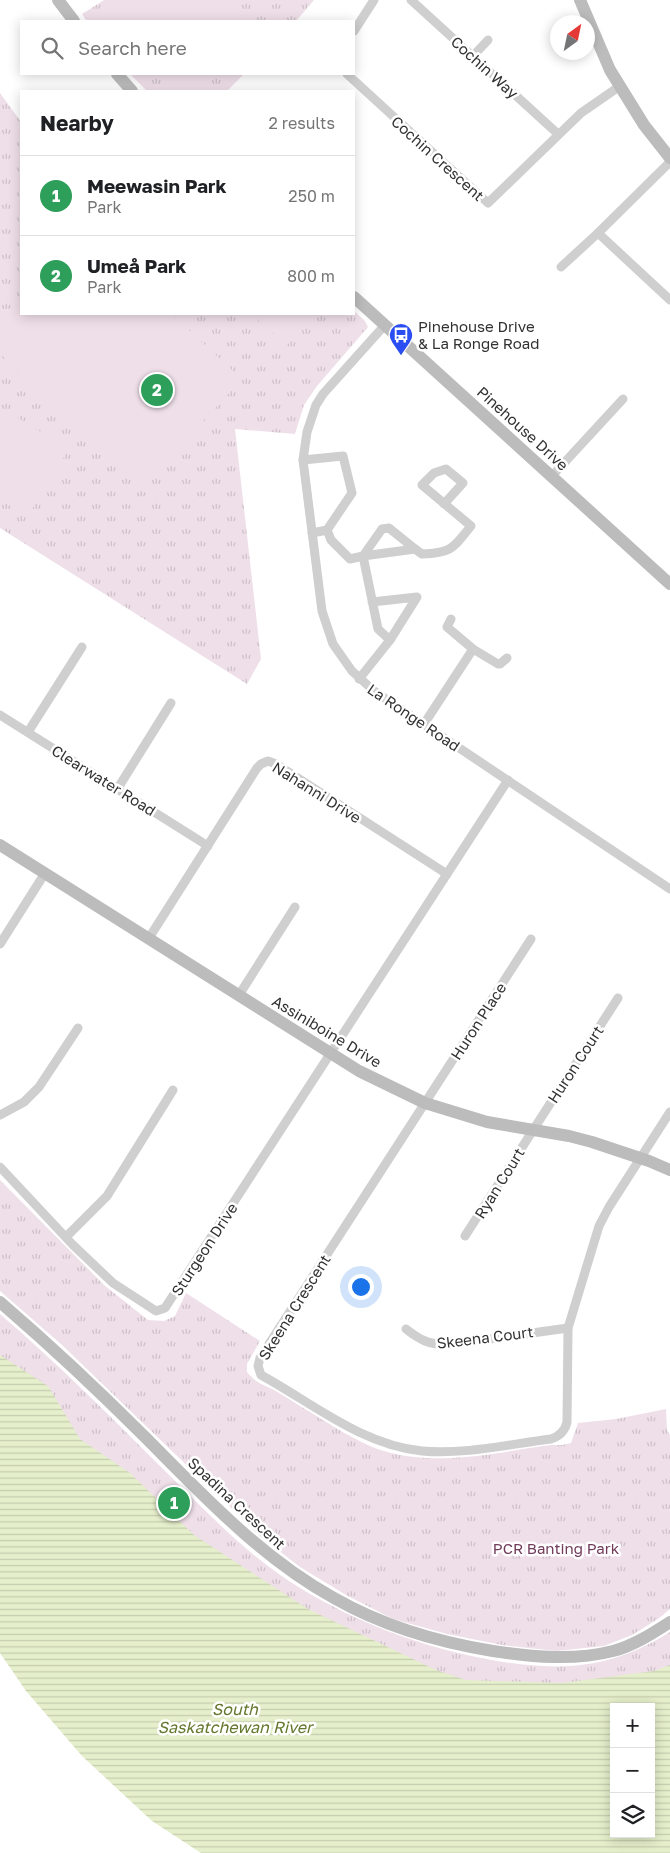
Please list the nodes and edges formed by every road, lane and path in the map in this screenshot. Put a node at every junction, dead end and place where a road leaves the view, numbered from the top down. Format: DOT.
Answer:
graph roads {
  1 [pos="58,0"];
  2 [pos="374,0"];
  3 [pos="411,0"];
  4 [pos="580,0"];
  5 [pos="73,20"];
  6 [pos="355,29"];
  7 [pos="488,40"];
  8 [pos="473,56"];
  9 [pos="118,75"];
  10 [pos="348,75"];
  11 [pos="620,86"];
  12 [pos="131,90"];
  13 [pos="558,134"];
  14 [pos="670,158"];
  15 [pos="670,162"];
  16 [pos="598,233"];
  17 [pos="562,267"];
  18 [pos="355,298"];
  19 [pos="670,300"];
  20 [pos="384,326"];
  21 [pos="622,399"];
  22 [pos="304,460"];
  23 [pos="552,476"];
  24 [pos="444,504"];
  25 [pos="327,530"];
  26 [pos="312,533"];
  27 [pos="415,549"];
  28 [pos="364,556"];
  29 [pos="670,584"];
  30 [pos="372,602"];
  31 [pos="451,620"];
  32 [pos="390,640"];
  33 [pos="82,647"];
  34 [pos="473,649"];
  35 [pos="507,658"];
  36 [pos="359,679"];
  37 [pos="171,703"];
  38 [pos="0,715"];
  39 [pos="424,724"];
  40 [pos="28,732"];
  41 [pos="508,780"];
  42 [pos="118,788"];
  43 [pos="0,845"];
  44 [pos="208,846"];
  45 [pos="45,873"];
  46 [pos="447,874"];
  47 [pos="670,888"];
  48 [pos="295,907"];
  49 [pos="149,938"];
  50 [pos="531,939"];
  51 [pos="0,944"];
  52 [pos="239,995"];
  53 [pos="618,998"];
  54 [pos="78,1028"];
  55 [pos="330,1054"];
  56 [pos="173,1090"];
  57 [pos="425,1103"];
  58 [pos="670,1112"];
  59 [pos="0,1115"];
  60 [pos="532,1130"];
  61 [pos="640,1158"];
  62 [pos="0,1167"];
  63 [pos="670,1170"];
  64 [pos="465,1236"];
  65 [pos="66,1237"];
  66 [pos="0,1302"];
  67 [pos="568,1328"];
  68 [pos="406,1330"];
  69 [pos="670,1622"];
  1 -- 5 [label="street"];
  2 -- 6 [label="street"];
  3 -- 8 [label="street, Cochin Way"];
  4 -- 11 [label="street"];
  7 -- 8 [label="street"];
  8 -- 13 [label="street, Cochin Way"];
  9 -- 12 [label="street"];
  10 -- 13 [label="street, Cochin Crescent"];
  11 -- 13 [label="street, Cochin Crescent"];
  11 -- 14 [label="street"];
  15 -- 16 [label="street"];
  16 -- 17 [label="street"];
  16 -- 19 [label="street"];
  18 -- 20 [label="street, Pinehouse Drive"];
  20 -- 22 [label="street, La Ronge Road"];
  20 -- 23 [label="street, Pinehouse Drive"];
  21 -- 23 [label="street"];
  22 -- 25 [label="street"];
  22 -- 26 [label="street, La Ronge Road"];
  23 -- 29 [label="street, Pinehouse Drive"];
  24 -- 27 [label="street"];
  25 -- 26 [label="street"];
  25 -- 28 [label="street"];
  26 -- 36 [label="street, La Ronge Road"];
  27 -- 28 [label="street"];
  27 -- 28 [label="street"];
  28 -- 30 [label="street"];
  30 -- 32 [label="street"];
  30 -- 32 [label="street"];
  31 -- 34 [label="street"];
  32 -- 36 [label="street"];
  33 -- 40 [label="street"];
  34 -- 35 [label="street"];
  34 -- 39 [label="street"];
  36 -- 39 [label="street, La Ronge Road"];
  37 -- 42 [label="street"];
  38 -- 40 [label="street, Clearwater Road"];
  39 -- 41 [label="street, La Ronge Road"];
  40 -- 42 [label="street, Clearwater Road"];
  41 -- 46 [label="street"];
  41 -- 47 [label="street, La Ronge Road"];
  42 -- 44 [label="street, Clearwater Road"];
  43 -- 45 [label="street, Assiniboine Drive"];
  44 -- 46 [label="street, Nahanni Drive"];
  44 -- 49 [label="street, Nahanni Drive"];
  45 -- 49 [label="street, Assiniboine Drive"];
  45 -- 51 [label="street"];
  46 -- 55 [label="street"];
  48 -- 52 [label="street"];
  49 -- 52 [label="street, Assiniboine Drive"];
  50 -- 57 [label="street, Huron Place"];
  52 -- 55 [label="street, Assiniboine Drive"];
  53 -- 60 [label="street, Huron Court"];
  54 -- 59 [label="street"];
  55 -- 57 [label="street, Assiniboine Drive"];
  55 -- 65 [label="street, Sturgeon Drive"];
  56 -- 65 [label="street"];
  57 -- 60 [label="street, Assiniboine Drive"];
  57 -- 67 [label="street, Skeena Crescent"];
  58 -- 61 [label="street, Skeena Crescent"];
  60 -- 61 [label="street, Assiniboine Drive"];
  60 -- 64 [label="street, Ryan Court"];
  61 -- 63 [label="street, Assiniboine Drive"];
  61 -- 67 [label="street, Skeena Crescent"];
  62 -- 65 [label="street, Sturgeon Drive"];
  66 -- 69 [label="street, Spadina Crescent"];
  67 -- 68 [label="street, Skeena Court"];
}
